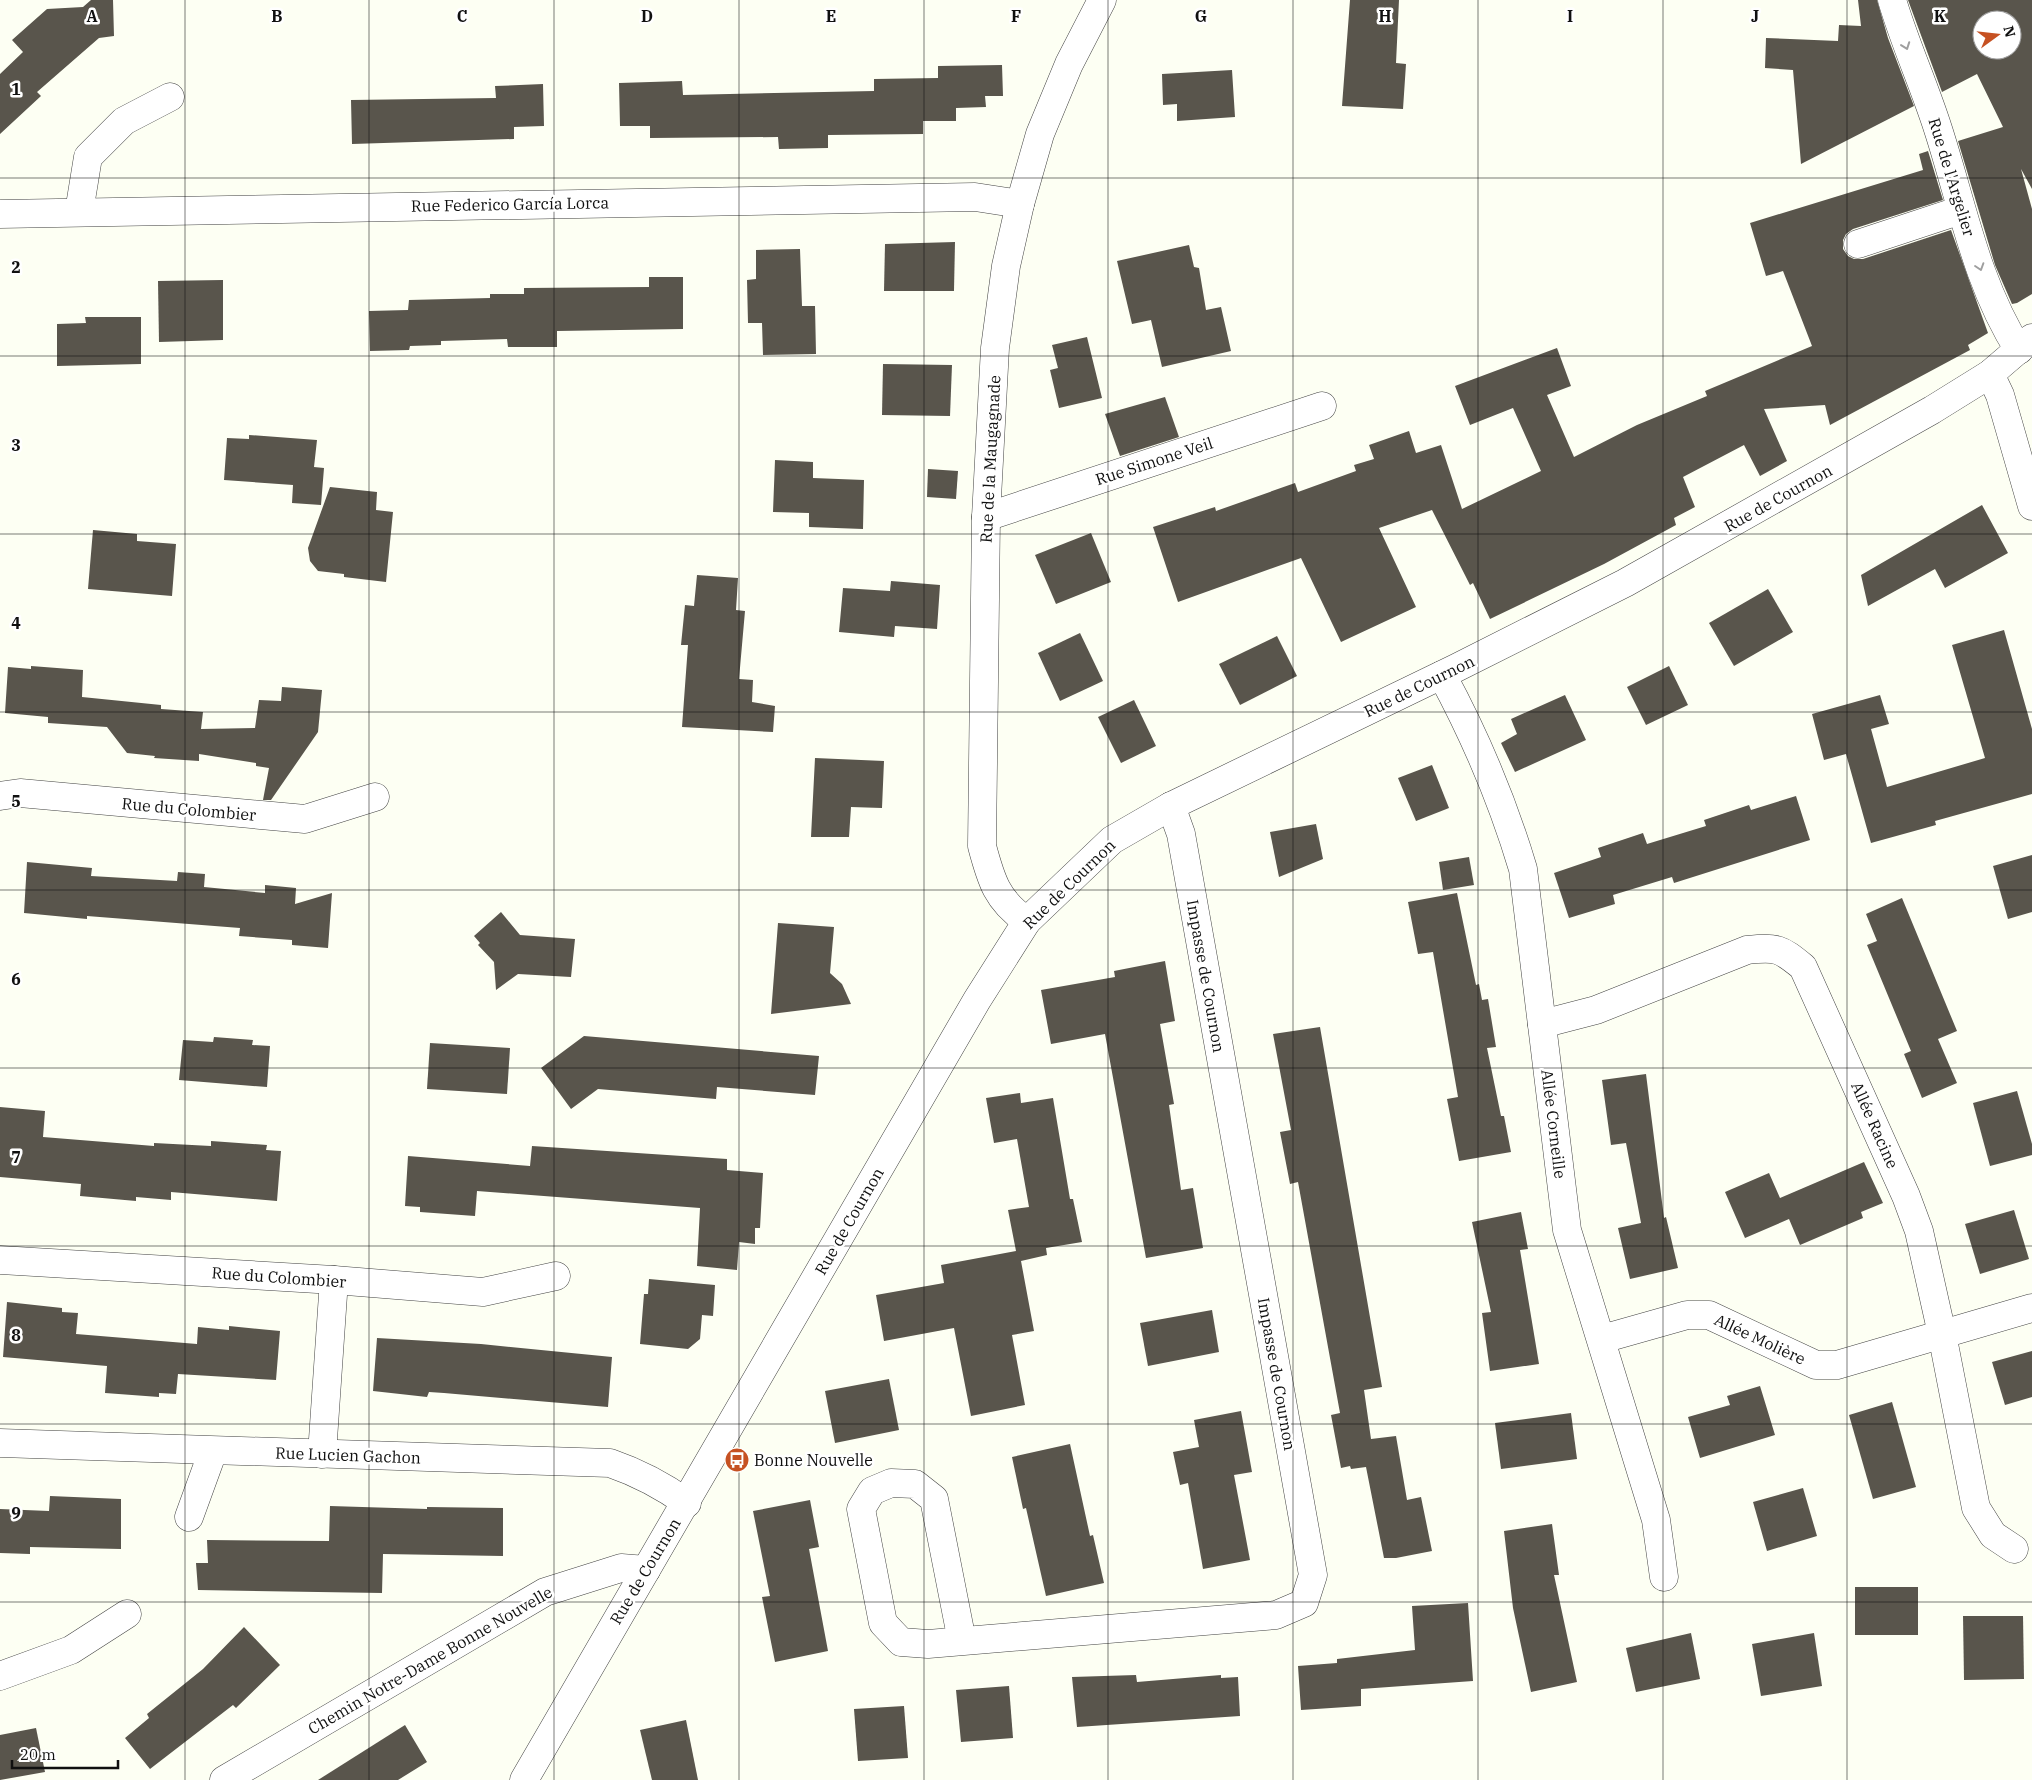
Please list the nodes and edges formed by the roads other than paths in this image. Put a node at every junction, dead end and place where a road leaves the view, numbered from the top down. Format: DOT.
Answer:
graph roads {
  1 [pos="1102,0"];
  2 [pos="1892,0"];
  3 [pos="170,98"];
  4 [pos="1020,204"];
  5 [pos="1961,210"];
  6 [pos="79,212"];
  7 [pos="0,214"];
  8 [pos="1858,244"];
  9 [pos="2025,344"];
  10 [pos="1990,374"];
  11 [pos="1322,406"];
  12 [pos="2032,506"];
  13 [pos="986,517"];
  14 [pos="1442,675"];
  15 [pos="0,796"];
  16 [pos="375,797"];
  17 [pos="1171,806"];
  18 [pos="1027,922"];
  19 [pos="1542,1024"];
  20 [pos="0,1260"];
  21 [pos="556,1276"];
  22 [pos="334,1280"];
  23 [pos="2032,1308"];
  24 [pos="1942,1334"];
  25 [pos="1602,1339"];
  26 [pos="0,1443"];
  27 [pos="213,1451"];
  28 [pos="322,1454"];
  29 [pos="687,1503"];
  30 [pos="190,1517"];
  31 [pos="2014,1549"];
  32 [pos="646,1570"];
  33 [pos="1664,1577"];
  34 [pos="127,1614"];
  35 [pos="962,1641"];
  36 [pos="0,1676"];
  37 [pos="224,1780"];
  38 [pos="524,1780"];
  1 -- 4 [label="street, Rue de la Maugagnade"];
  2 -- 5 [label="street, Rue de l'Argelier, one-way"];
  3 -- 6 [label="street"];
  4 -- 6 [label="street, Rue Federico García Lorca"];
  4 -- 13 [label="street, Rue de la Maugagnade"];
  5 -- 8 [label="street"];
  5 -- 9 [label="street, Rue de l'Argelier, one-way"];
  6 -- 7 [label="street, Rue Federico García Lorca"];
  9 -- 10 [label="street, Rue de Cournon"];
  10 -- 12 [label="street"];
  10 -- 14 [label="street, Rue de Cournon"];
  11 -- 13 [label="street, Rue Simone Veil"];
  13 -- 18 [label="street, Rue de la Maugagnade"];
  14 -- 17 [label="street, Rue de Cournon"];
  14 -- 19 [label="street, Allée Corneille"];
  15 -- 16 [label="street, Rue du Colombier"];
  17 -- 18 [label="street, Rue de Cournon"];
  17 -- 35 [label="street, Impasse de Cournon"];
  18 -- 29 [label="street, Rue de Cournon"];
  19 -- 24 [label="street, Allée Racine"];
  19 -- 25 [label="street, Allée Corneille"];
  20 -- 22 [label="street, Rue du Colombier"];
  21 -- 22 [label="street, Rue du Colombier"];
  22 -- 28 [label="street"];
  23 -- 24 [label="street, Allée Molière"];
  24 -- 25 [label="street, Allée Molière"];
  24 -- 31 [label="street, Allée Racine"];
  25 -- 33 [label="street, Allée Corneille"];
  26 -- 27 [label="street, Rue Lucien Gachon"];
  27 -- 28 [label="street, Rue Lucien Gachon"];
  27 -- 30 [label="street"];
  28 -- 29 [label="street, Rue Lucien Gachon"];
  29 -- 32 [label="street, Rue de Cournon"];
  32 -- 37 [label="street, Chemin Notre-Dame Bonne Nouvelle"];
  32 -- 38 [label="street, Rue de Cournon"];
  34 -- 36 [label="street"];
  35 -- 35 [label="street, Impasse de Cournon"];
}
